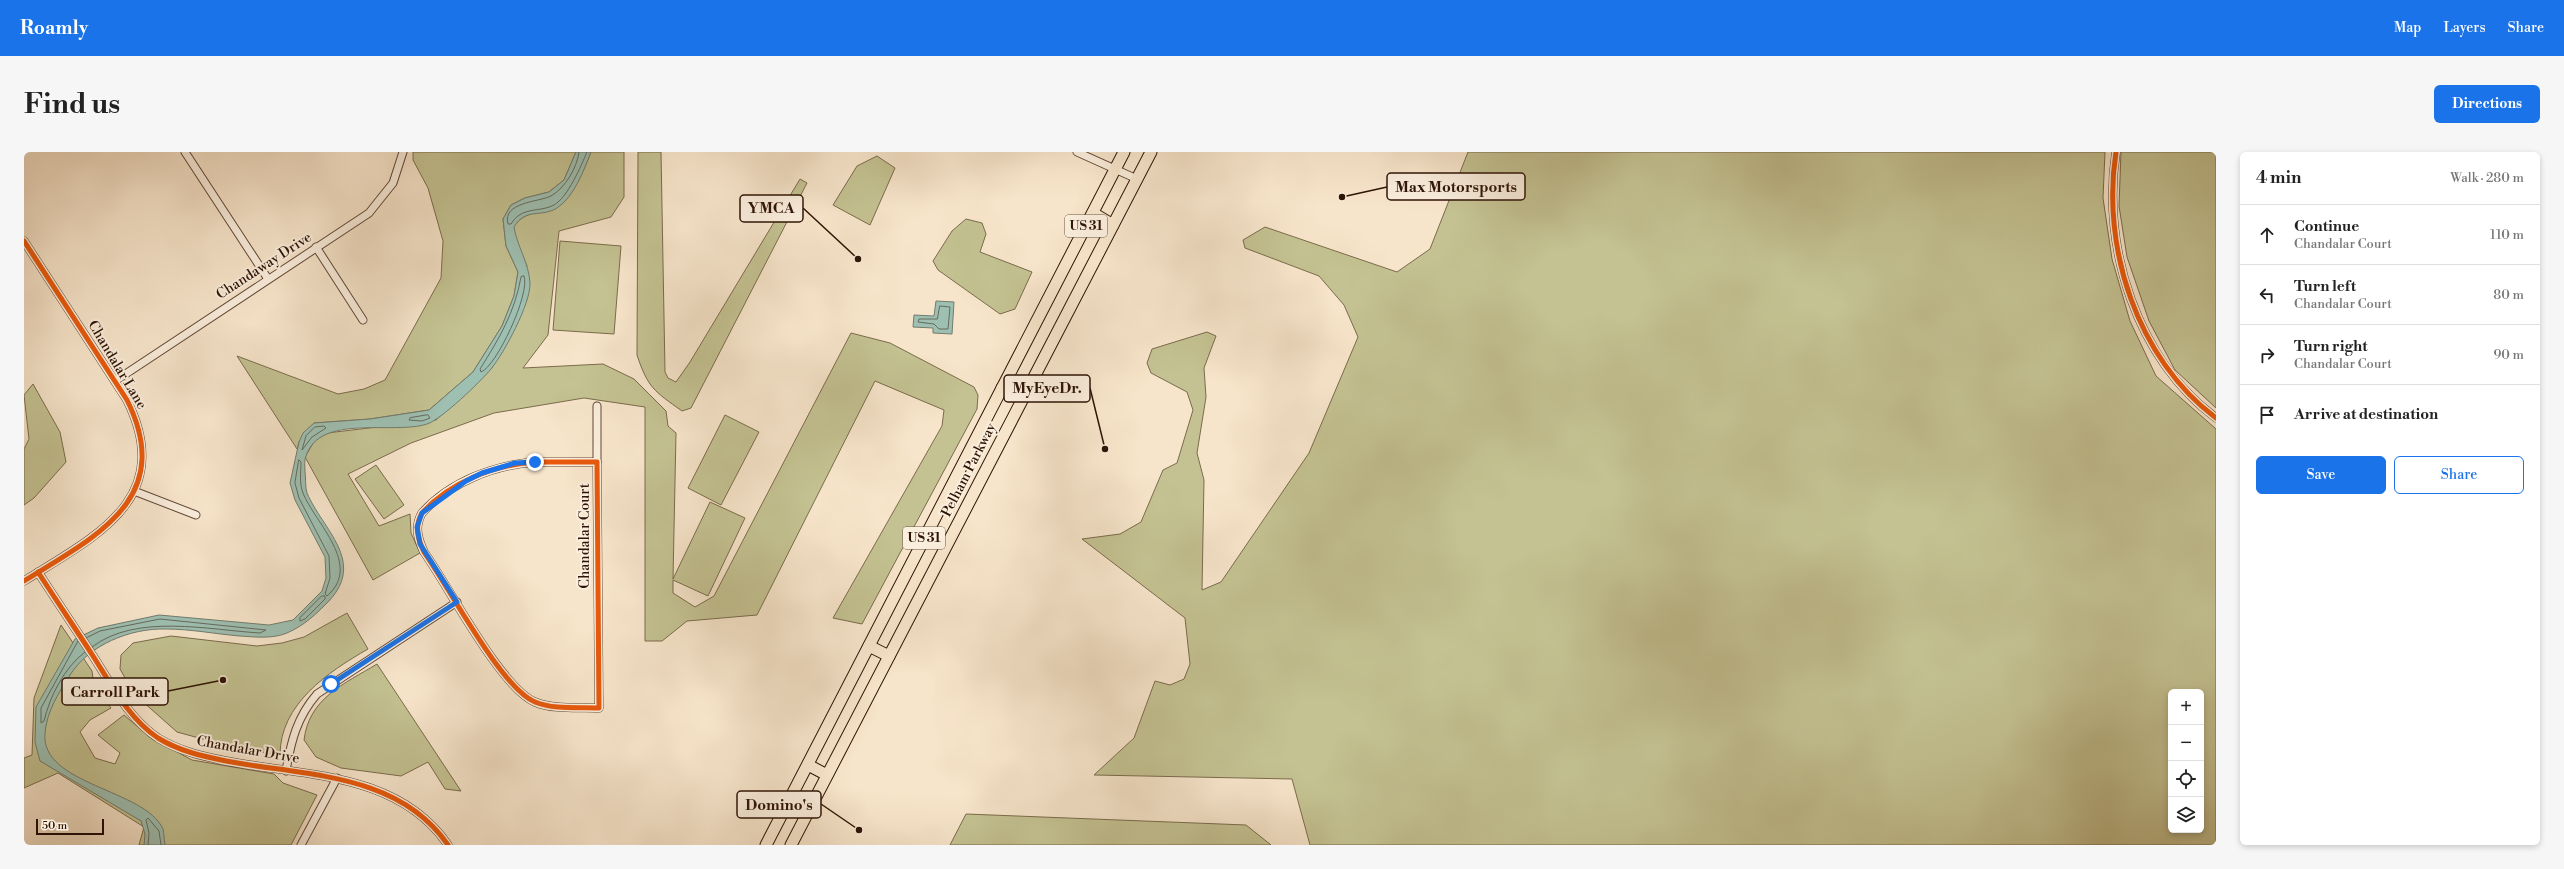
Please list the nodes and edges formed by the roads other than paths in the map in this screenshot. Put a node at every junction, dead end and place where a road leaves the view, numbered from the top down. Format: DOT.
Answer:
graph roads {
  1 [pos="185,152"];
  2 [pos="403,152"];
  3 [pos="1077,152"];
  4 [pos="1124,152"];
  5 [pos="1151,152"];
  6 [pos="2116,152"];
  7 [pos="1116,168"];
  8 [pos="1137,179"];
  9 [pos="1093,213"];
  10 [pos="1113,225"];
  11 [pos="24,242"];
  12 [pos="316,247"];
  13 [pos="268,279"];
  14 [pos="363,320"];
  15 [pos="115,381"];
  16 [pos="1002,388"];
  17 [pos="1026,392"];
  18 [pos="597,406"];
  19 [pos="2216,418"];
  20 [pos="597,462"];
  21 [pos="134,491"];
  22 [pos="196,515"];
  23 [pos="38,572"];
  24 [pos="24,581"];
  25 [pos="457,602"];
  26 [pos="869,646"];
  27 [pos="890,656"];
  28 [pos="808,765"];
  29 [pos="286,770"];
  30 [pos="828,775"];
  31 [pos="336,778"];
  32 [pos="301,845"];
  33 [pos="448,845"];
  34 [pos="766,845"];
  35 [pos="791,845"];
  1 -- 13 [label="street"];
  2 -- 12 [label="street, Chandaway Drive"];
  3 -- 7 [label="street"];
  4 -- 7 [label="main road, Pelham Parkway / US 31"];
  5 -- 8 [label="main road, Pelham Parkway / US 31"];
  6 -- 19 [label="street"];
  7 -- 8 [label="street"];
  7 -- 9 [label="main road, Pelham Parkway / US 31"];
  8 -- 10 [label="main road, Pelham Parkway / US 31"];
  9 -- 10 [label="main road"];
  9 -- 16 [label="main road, Pelham Parkway / US 31"];
  10 -- 17 [label="main road, Pelham Parkway / US 31"];
  11 -- 15 [label="street, Chandalar Lane"];
  12 -- 13 [label="street, Chandaway Drive"];
  12 -- 14 [label="street"];
  13 -- 15 [label="street, Chandaway Drive"];
  15 -- 21 [label="street, Chandalar Lane"];
  16 -- 17 [label="main road"];
  16 -- 26 [label="main road, Pelham Parkway / US 31"];
  17 -- 27 [label="main road, Pelham Parkway / US 31"];
  18 -- 20 [label="street, Chandalar Court"];
  20 -- 25 [label="street, Chandalar Court"];
  20 -- 25 [label="street, Chandalar Court"];
  21 -- 22 [label="street"];
  21 -- 23 [label="street, Chandalar Lane"];
  23 -- 24 [label="street, Chandalar Lane"];
  23 -- 29 [label="street, Chandalar Drive"];
  25 -- 29 [label="street"];
  26 -- 27 [label="main road"];
  26 -- 28 [label="main road, Pelham Parkway / US 31"];
  27 -- 30 [label="main road, Pelham Parkway / US 31"];
  28 -- 30 [label="main road"];
  28 -- 34 [label="main road, Pelham Parkway / US 31"];
  29 -- 31 [label="street, Chandalar Drive"];
  30 -- 35 [label="main road, Pelham Parkway / US 31"];
  31 -- 32 [label="street"];
  31 -- 33 [label="street, Chandalar Drive"];
}
